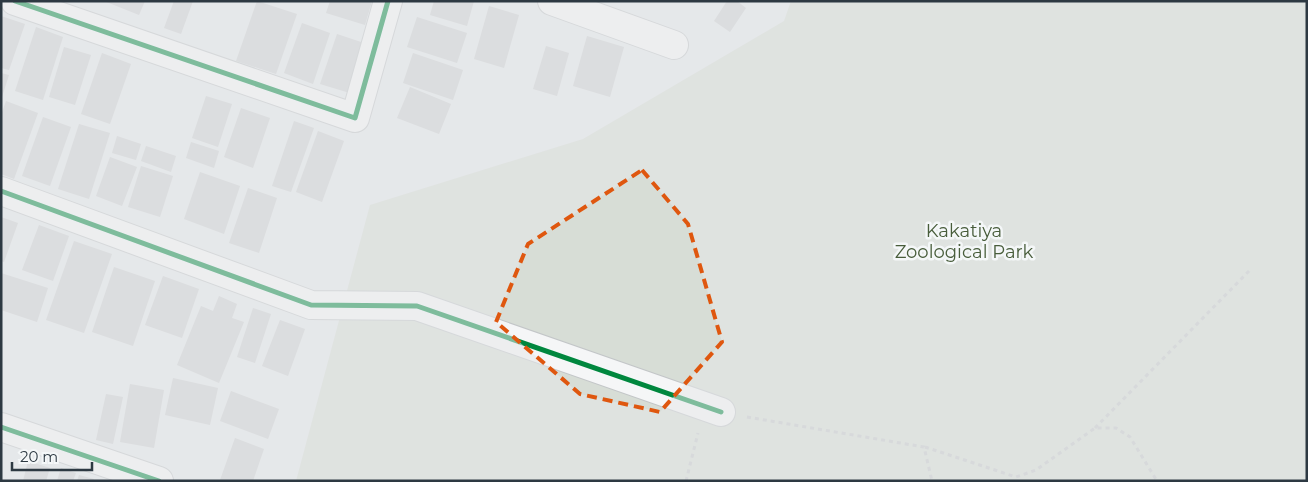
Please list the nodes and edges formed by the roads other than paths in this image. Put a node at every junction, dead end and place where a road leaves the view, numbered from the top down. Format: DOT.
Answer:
graph roads {
  1 [pos="388,1"];
  2 [pos="552,1"];
  3 [pos="20,2"];
  4 [pos="674,45"];
  5 [pos="1,191"];
  6 [pos="721,412"];
  7 [pos="1,427"];
  8 [pos="147,479"];
  1 -- 3 [label="street"];
  2 -- 4 [label="street"];
  5 -- 6 [label="street"];
  7 -- 8 [label="street"];
}
